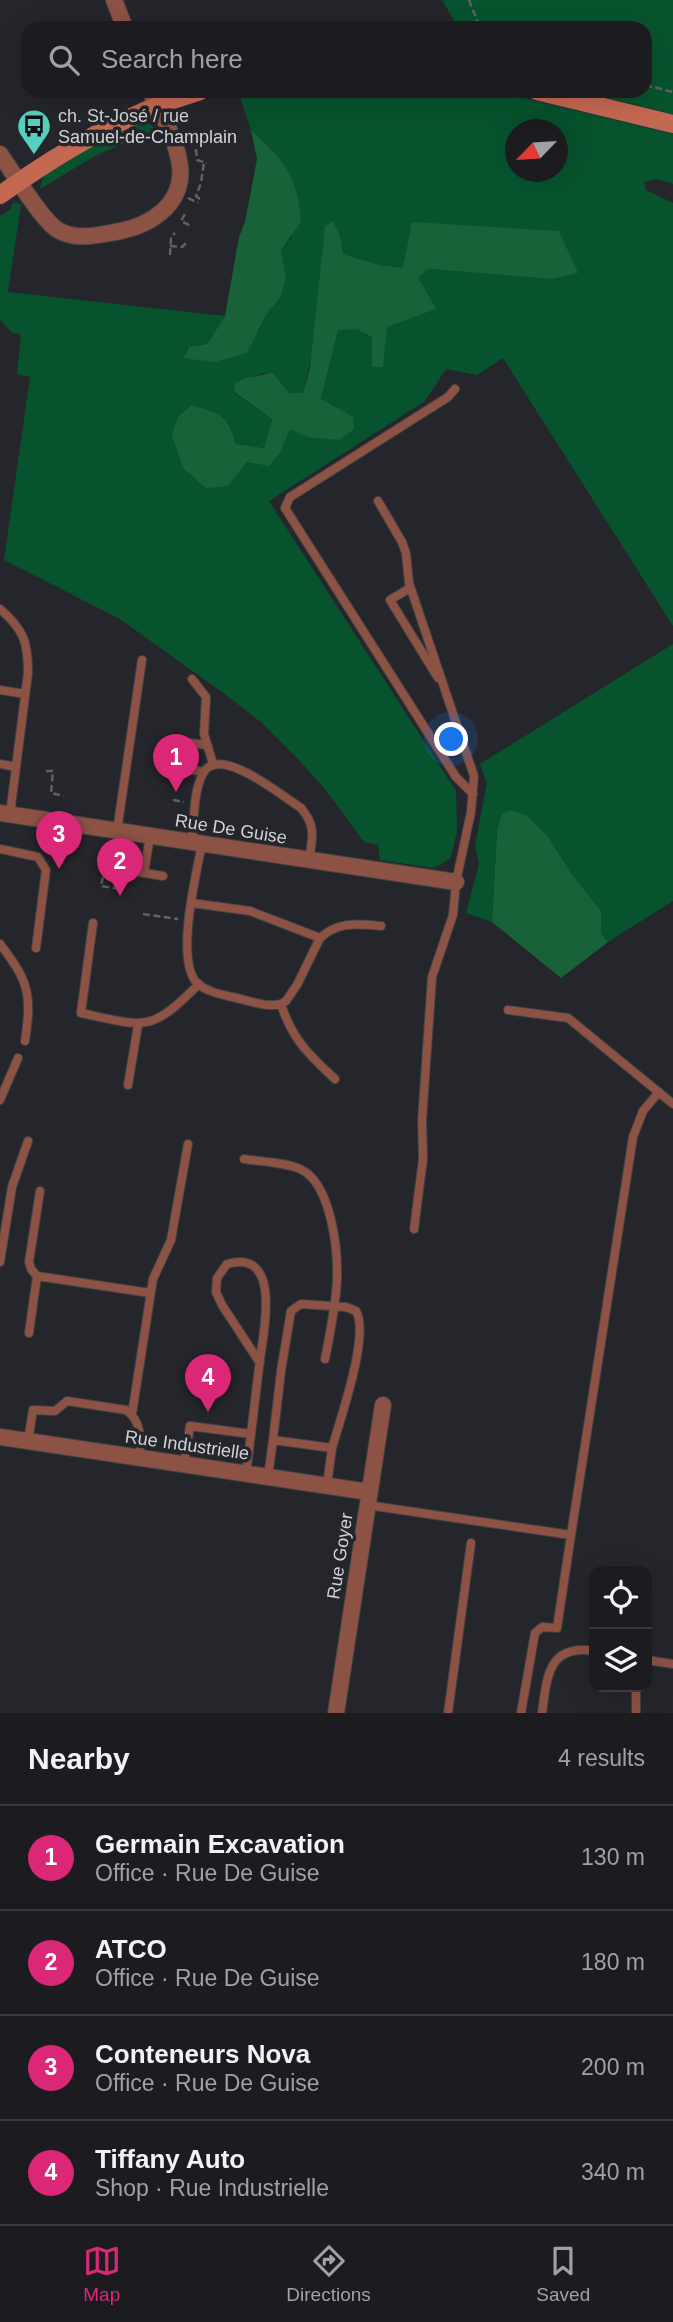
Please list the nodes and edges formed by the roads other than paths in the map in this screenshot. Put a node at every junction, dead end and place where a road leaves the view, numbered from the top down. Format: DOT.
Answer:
graph roads {
  1 [pos="114,0"];
  2 [pos="122,21"];
  3 [pos="153,98"];
  4 [pos="566,98"];
  5 [pos="673,124"];
  6 [pos="0,154"];
  7 [pos="20,181"];
  8 [pos="0,195"];
  9 [pos="455,388"];
  10 [pos="378,501"];
  11 [pos="410,588"];
  12 [pos="0,609"];
  13 [pos="142,660"];
  14 [pos="192,678"];
  15 [pos="0,690"];
  16 [pos="446,691"];
  17 [pos="25,694"];
  18 [pos="190,743"];
  19 [pos="206,745"];
  20 [pos="0,764"];
  21 [pos="214,764"];
  22 [pos="16,767"];
  23 [pos="186,769"];
  24 [pos="204,772"];
  25 [pos="473,794"];
  26 [pos="5,814"];
  27 [pos="117,831"];
  28 [pos="150,836"];
  29 [pos="197,844"];
  30 [pos="0,849"];
  31 [pos="309,861"];
  32 [pos="107,867"];
  33 [pos="144,873"];
  34 [pos="163,876"];
  35 [pos="456,882"];
  36 [pos="192,903"];
  37 [pos="93,923"];
  38 [pos="381,926"];
  39 [pos="320,938"];
  40 [pos="1,946"];
  41 [pos="36,948"];
  42 [pos="199,984"];
  43 [pos="281,1004"];
  44 [pos="508,1010"];
  45 [pos="138,1025"];
  46 [pos="25,1041"];
  47 [pos="18,1058"];
  48 [pos="335,1079"];
  49 [pos="128,1085"];
  50 [pos="659,1092"];
  51 [pos="0,1100"];
  52 [pos="673,1104"];
  53 [pos="27,1141"];
  54 [pos="188,1144"];
  55 [pos="244,1159"];
  56 [pos="40,1191"];
  57 [pos="414,1229"];
  58 [pos="0,1262"];
  59 [pos="37,1276"];
  60 [pos="150,1293"];
  61 [pos="335,1306"];
  62 [pos="29,1333"];
  63 [pos="326,1359"];
  64 [pos="260,1363"];
  65 [pos="383,1405"];
  66 [pos="132,1414"];
  67 [pos="251,1434"];
  68 [pos="0,1437"];
  69 [pos="273,1440"];
  70 [pos="28,1441"];
  71 [pos="332,1448"];
  72 [pos="139,1458"];
  73 [pos="184,1465"];
  74 [pos="246,1474"];
  75 [pos="268,1477"];
  76 [pos="327,1485"];
  77 [pos="368,1498"];
  78 [pos="571,1535"];
  79 [pos="471,1543"];
  80 [pos="589,1650"];
  81 [pos="652,1661"];
  82 [pos="673,1664"];
  83 [pos="636,1692"];
  84 [pos="335,1713"];
  85 [pos="448,1713"];
  86 [pos="521,1713"];
  87 [pos="542,1713"];
  88 [pos="636,1713"];
  1 -- 2 [label="street"];
  3 -- 7 [label="street"];
  3 -- 7 [label="street"];
  4 -- 5 [label="street"];
  6 -- 7 [label="street"];
  7 -- 8 [label="street"];
  9 -- 25 [label="lane"];
  10 -- 11 [label="lane"];
  11 -- 16 [label="lane"];
  11 -- 16 [label="lane"];
  12 -- 17 [label="lane"];
  13 -- 27 [label="lane"];
  14 -- 19 [label="lane"];
  15 -- 17 [label="lane"];
  16 -- 25 [label="lane"];
  17 -- 22 [label="lane"];
  18 -- 19 [label="lane"];
  19 -- 21 [label="lane"];
  20 -- 22 [label="lane"];
  21 -- 24 [label="lane"];
  21 -- 31 [label="lane"];
  22 -- 26 [label="lane"];
  23 -- 24 [label="lane"];
  24 -- 29 [label="lane"];
  25 -- 35 [label="lane"];
  26 -- 27 [label="street, Rue De Guise"];
  27 -- 28 [label="street, Rue De Guise"];
  28 -- 29 [label="street, Rue De Guise"];
  28 -- 33 [label="lane"];
  29 -- 31 [label="street, Rue De Guise"];
  29 -- 36 [label="lane"];
  30 -- 41 [label="lane"];
  31 -- 35 [label="street, Rue De Guise"];
  32 -- 33 [label="lane"];
  33 -- 34 [label="lane"];
  35 -- 57 [label="lane"];
  36 -- 39 [label="lane"];
  36 -- 42 [label="lane"];
  37 -- 45 [label="lane"];
  38 -- 39 [label="lane"];
  39 -- 43 [label="lane"];
  40 -- 46 [label="lane"];
  42 -- 43 [label="lane"];
  42 -- 45 [label="lane"];
  43 -- 48 [label="lane"];
  44 -- 50 [label="lane"];
  45 -- 49 [label="lane"];
  47 -- 51 [label="lane"];
  50 -- 52 [label="lane"];
  50 -- 78 [label="lane"];
  53 -- 58 [label="lane"];
  54 -- 60 [label="lane"];
  55 -- 61 [label="lane"];
  56 -- 59 [label="lane"];
  59 -- 60 [label="lane"];
  59 -- 62 [label="lane"];
  60 -- 66 [label="lane"];
  61 -- 63 [label="lane"];
  61 -- 69 [label="lane"];
  61 -- 71 [label="lane"];
  64 -- 64 [label="lane"];
  64 -- 67 [label="lane"];
  65 -- 77 [label="street, Rue Goyer"];
  66 -- 70 [label="lane"];
  66 -- 72 [label="lane"];
  67 -- 73 [label="lane"];
  67 -- 74 [label="lane"];
  68 -- 70 [label="street, Rue Industrielle"];
  69 -- 71 [label="lane"];
  69 -- 75 [label="lane"];
  70 -- 72 [label="street, Rue Industrielle"];
  71 -- 76 [label="lane"];
  72 -- 73 [label="street, Rue Industrielle"];
  73 -- 74 [label="street, Rue Industrielle"];
  74 -- 75 [label="street, Rue Industrielle"];
  75 -- 76 [label="street, Rue Industrielle"];
  76 -- 77 [label="street, Rue Industrielle"];
  77 -- 78 [label="lane"];
  77 -- 84 [label="street, Rue Goyer"];
  78 -- 86 [label="lane"];
  79 -- 85 [label="lane"];
  80 -- 87 [label="lane"];
  81 -- 82 [label="lane"];
  83 -- 88 [label="lane"];
}
